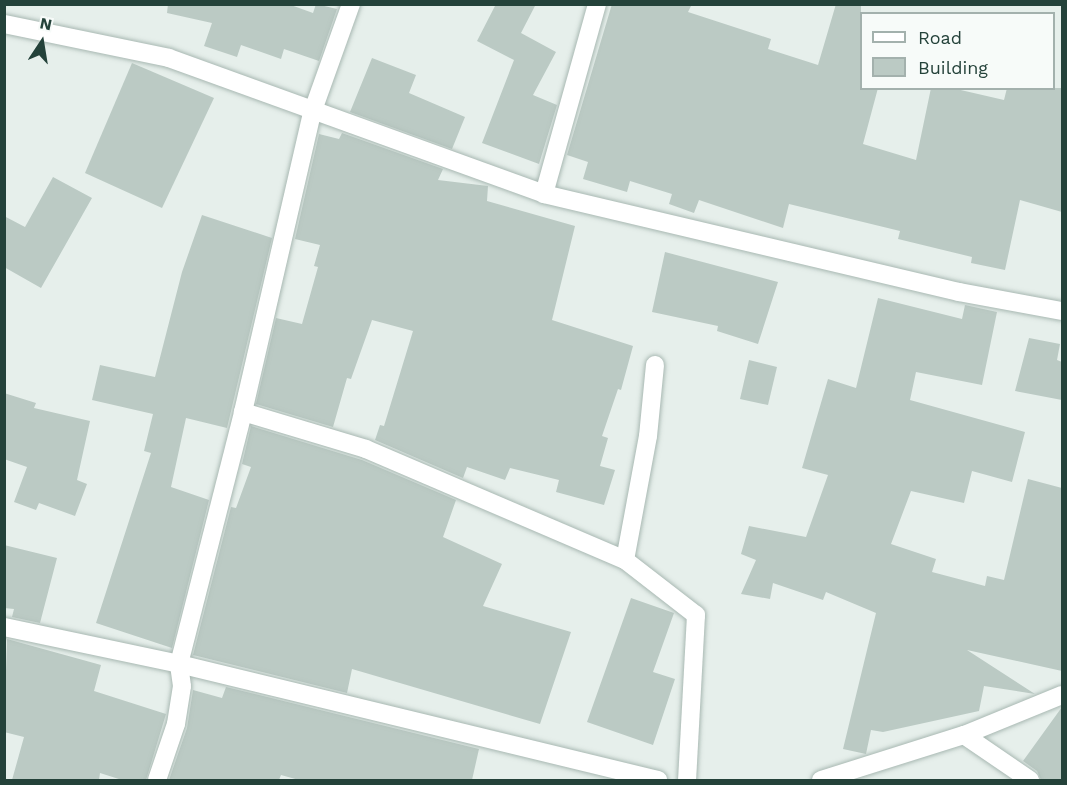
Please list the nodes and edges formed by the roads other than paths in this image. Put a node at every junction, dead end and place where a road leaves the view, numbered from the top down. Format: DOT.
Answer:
graph roads {
  1 [pos="351,4"];
  2 [pos="597,4"];
  3 [pos="4,24"];
  4 [pos="312,113"];
  5 [pos="544,194"];
  6 [pos="1062,311"];
  7 [pos="655,365"];
  8 [pos="243,412"];
  9 [pos="625,560"];
  10 [pos="4,627"];
  11 [pos="179,664"];
  12 [pos="1062,695"];
  13 [pos="964,735"];
  14 [pos="650,779"];
  15 [pos="157,780"];
  16 [pos="687,780"];
  17 [pos="821,780"];
  18 [pos="1030,780"];
  1 -- 4 [label="street"];
  2 -- 5 [label="street"];
  3 -- 4 [label="street"];
  4 -- 5 [label="street"];
  4 -- 8 [label="street"];
  5 -- 6 [label="street"];
  7 -- 9 [label="street"];
  8 -- 9 [label="street"];
  8 -- 11 [label="street"];
  9 -- 16 [label="street"];
  10 -- 11 [label="street"];
  11 -- 14 [label="street"];
  11 -- 15 [label="street"];
  12 -- 13 [label="street"];
  13 -- 17 [label="street"];
  13 -- 18 [label="street"];
}
